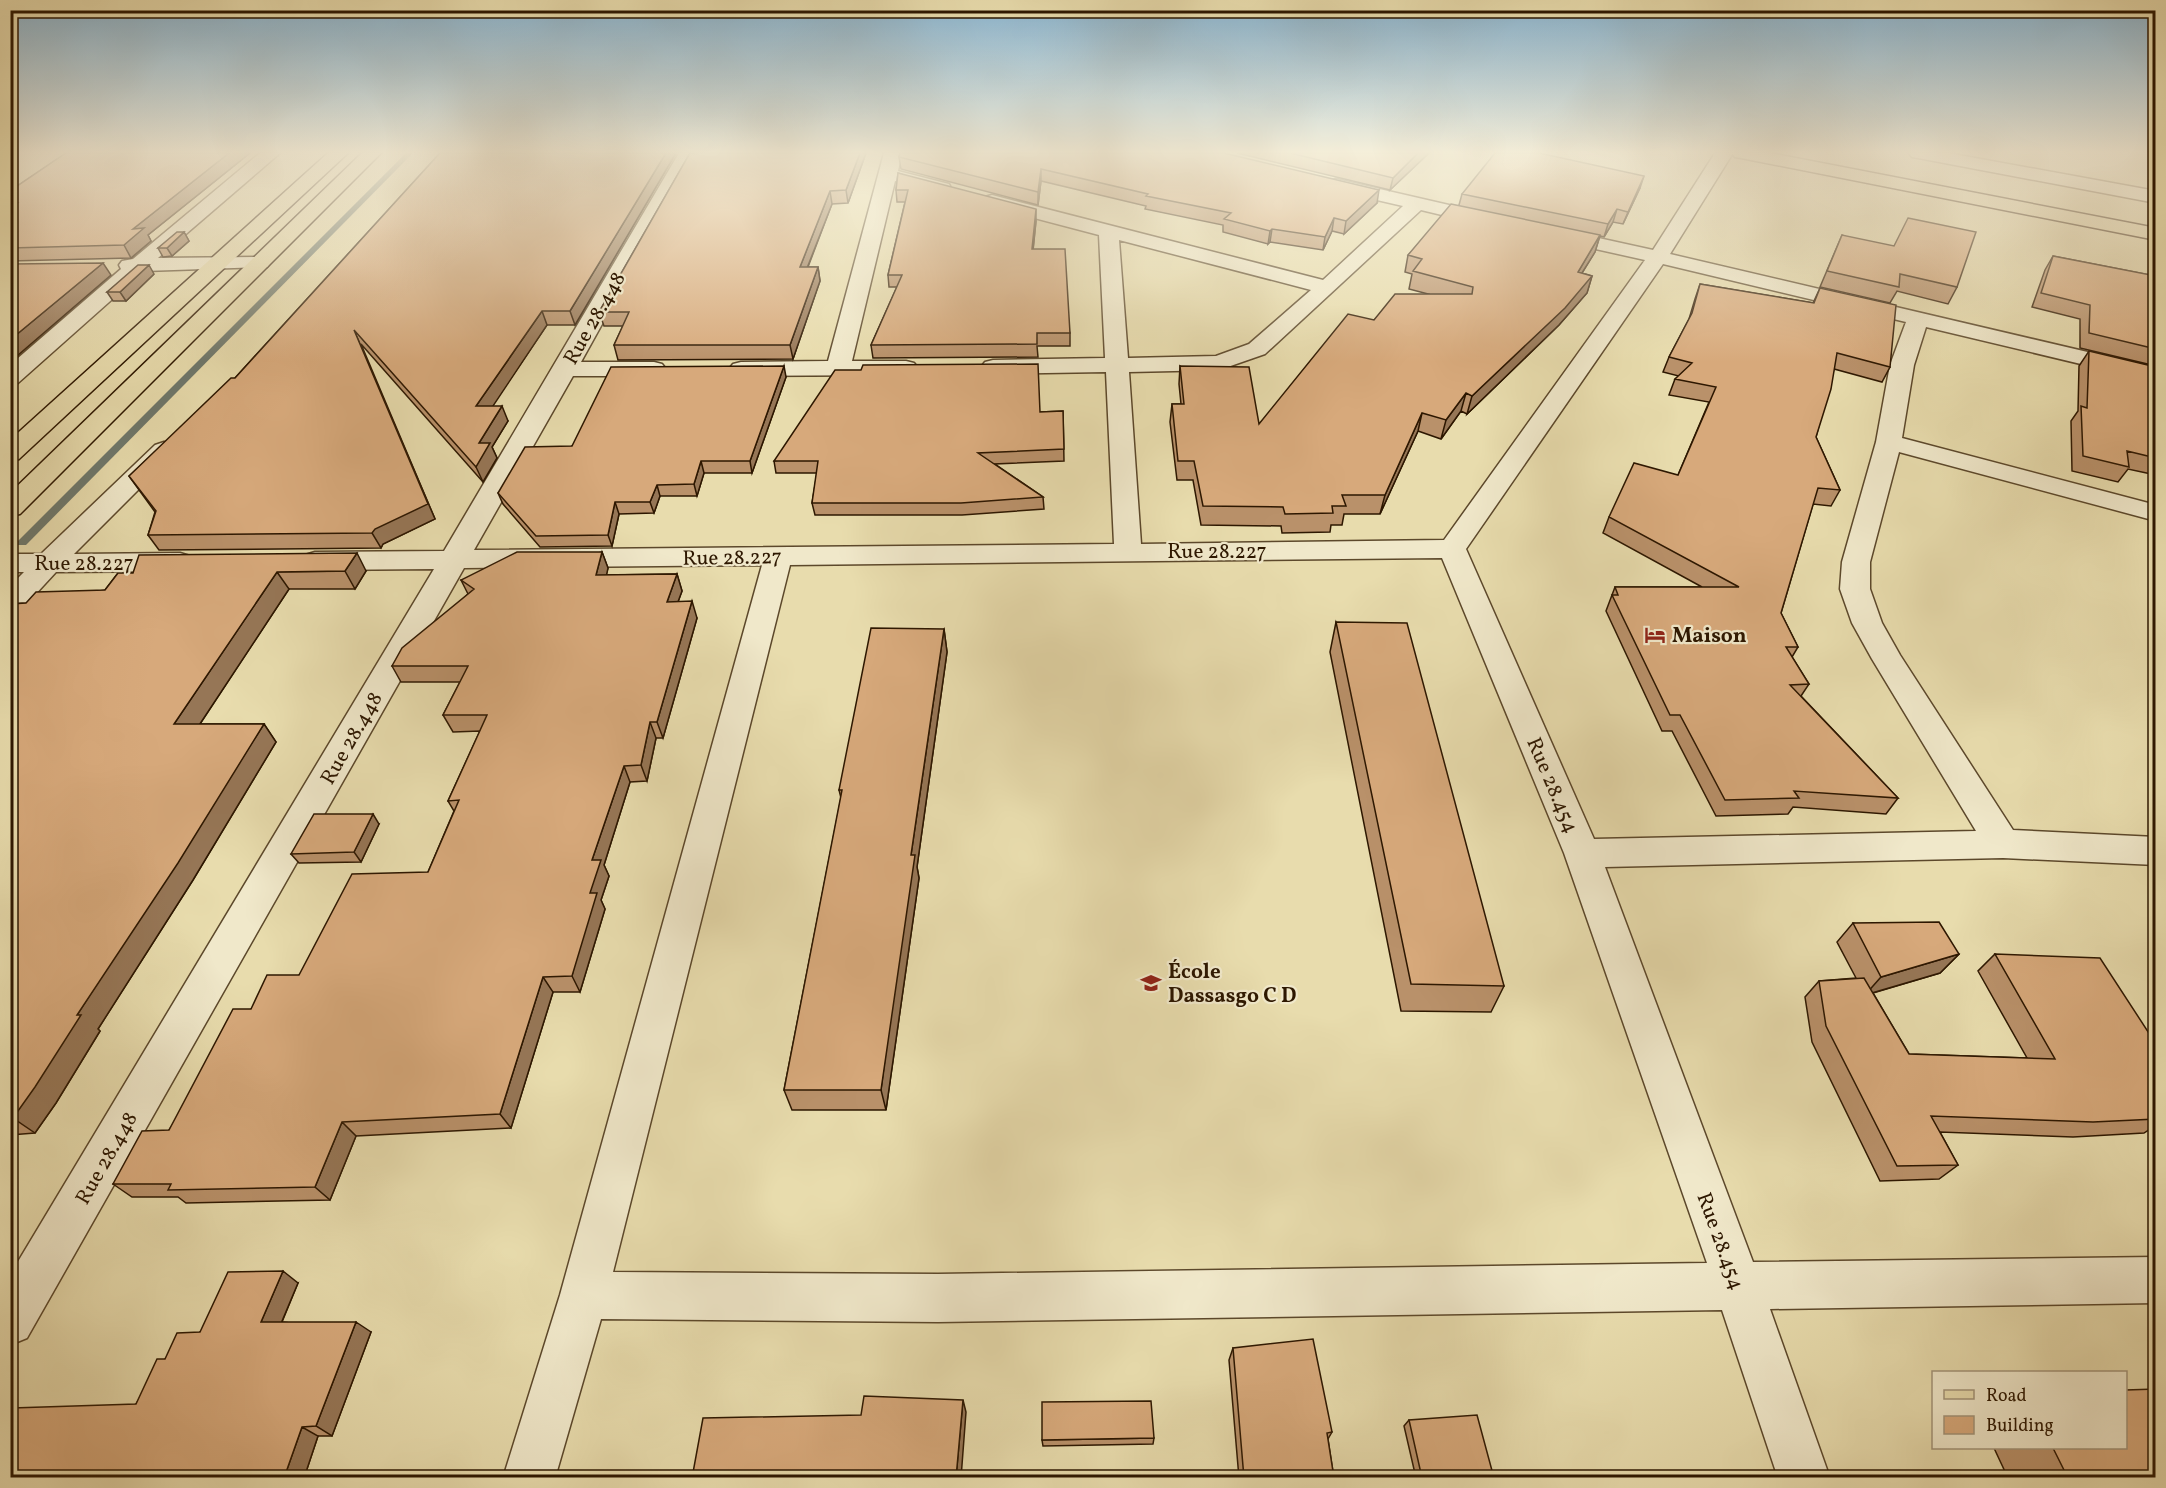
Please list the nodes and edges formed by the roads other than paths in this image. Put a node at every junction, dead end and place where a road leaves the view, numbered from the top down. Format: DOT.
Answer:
graph roads {
  1 [pos="189,222"];
  2 [pos="263,222"];
  3 [pos="301,222"];
  4 [pos="649,222"];
  5 [pos="876,222"];
  6 [pos="1074,222"];
  7 [pos="1397,222"];
  8 [pos="1496,222"];
  9 [pos="1680,222"];
  10 [pos="2097,222"];
  11 [pos="1508,225"];
  12 [pos="1531,230"];
  13 [pos="1108,231"];
  14 [pos="2156,234"];
  15 [pos="1658,257"];
  16 [pos="219,263"];
  17 [pos="260,263"];
  18 [pos="138,265"];
  19 [pos="104,266"];
  20 [pos="1327,288"];
  21 [pos="1918,319"];
  22 [pos="1118,366"];
  23 [pos="932,368"];
  24 [pos="966,368"];
  25 [pos="566,369"];
  26 [pos="672,369"];
  27 [pos="720,369"];
  28 [pos="838,369"];
  29 [pos="2156,375"];
  30 [pos="10,378"];
  31 [pos="183,432"];
  32 [pos="1889,442"];
  33 [pos="10,454"];
  34 [pos="10,508"];
  35 [pos="2156,513"];
  36 [pos="1452,549"];
  37 [pos="1128,551"];
  38 [pos="778,557"];
  39 [pos="454,560"];
  40 [pos="287,561"];
  41 [pos="204,562"];
  42 [pos="10,563"];
  43 [pos="48,563"];
  44 [pos="10,604"];
  45 [pos="2003,844"];
  46 [pos="2156,851"];
  47 [pos="1582,853"];
  48 [pos="2156,1280"];
  49 [pos="1738,1287"];
  50 [pos="584,1295"];
  51 [pos="10,1321"];
  52 [pos="529,1478"];
  53 [pos="1804,1478"];
  1 -- 18 [label="street"];
  2 -- 16 [label="main road"];
  3 -- 17 [label="main road"];
  4 -- 25 [label="street, Rue 28.448"];
  5 -- 28 [label="street"];
  6 -- 13 [label="street"];
  7 -- 20 [label="street"];
  8 -- 11 [label="street"];
  9 -- 15 [label="street"];
  10 -- 14 [label="main road"];
  12 -- 15 [label="street"];
  13 -- 20 [label="street"];
  13 -- 22 [label="street"];
  15 -- 21 [label="street"];
  15 -- 36 [label="street"];
  16 -- 17 [label="street"];
  16 -- 18 [label="street"];
  16 -- 33 [label="main road"];
  17 -- 34 [label="main road"];
  18 -- 19 [label="street"];
  18 -- 30 [label="street"];
  20 -- 22 [label="street"];
  21 -- 29 [label="street"];
  21 -- 32 [label="street"];
  22 -- 24 [label="street"];
  22 -- 37 [label="street"];
  23 -- 28 [label="street"];
  25 -- 26 [label="street"];
  25 -- 39 [label="street, Rue 28.448"];
  27 -- 28 [label="street"];
  31 -- 43 [label="street"];
  32 -- 35 [label="street"];
  32 -- 45 [label="street"];
  36 -- 37 [label="street, Rue 28.227"];
  36 -- 47 [label="street, Rue 28.454"];
  37 -- 38 [label="street, Rue 28.227"];
  38 -- 39 [label="street, Rue 28.227"];
  38 -- 50 [label="street"];
  39 -- 40 [label="street, Rue 28.227"];
  39 -- 51 [label="street, Rue 28.448"];
  41 -- 43 [label="street, Rue 28.227"];
  42 -- 43 [label="street, Rue 28.227"];
  43 -- 44 [label="street"];
  45 -- 46 [label="street"];
  45 -- 47 [label="street"];
  47 -- 49 [label="street, Rue 28.454"];
  48 -- 49 [label="street"];
  49 -- 50 [label="street"];
  49 -- 53 [label="street, Rue 28.454"];
  50 -- 52 [label="street"];
}
